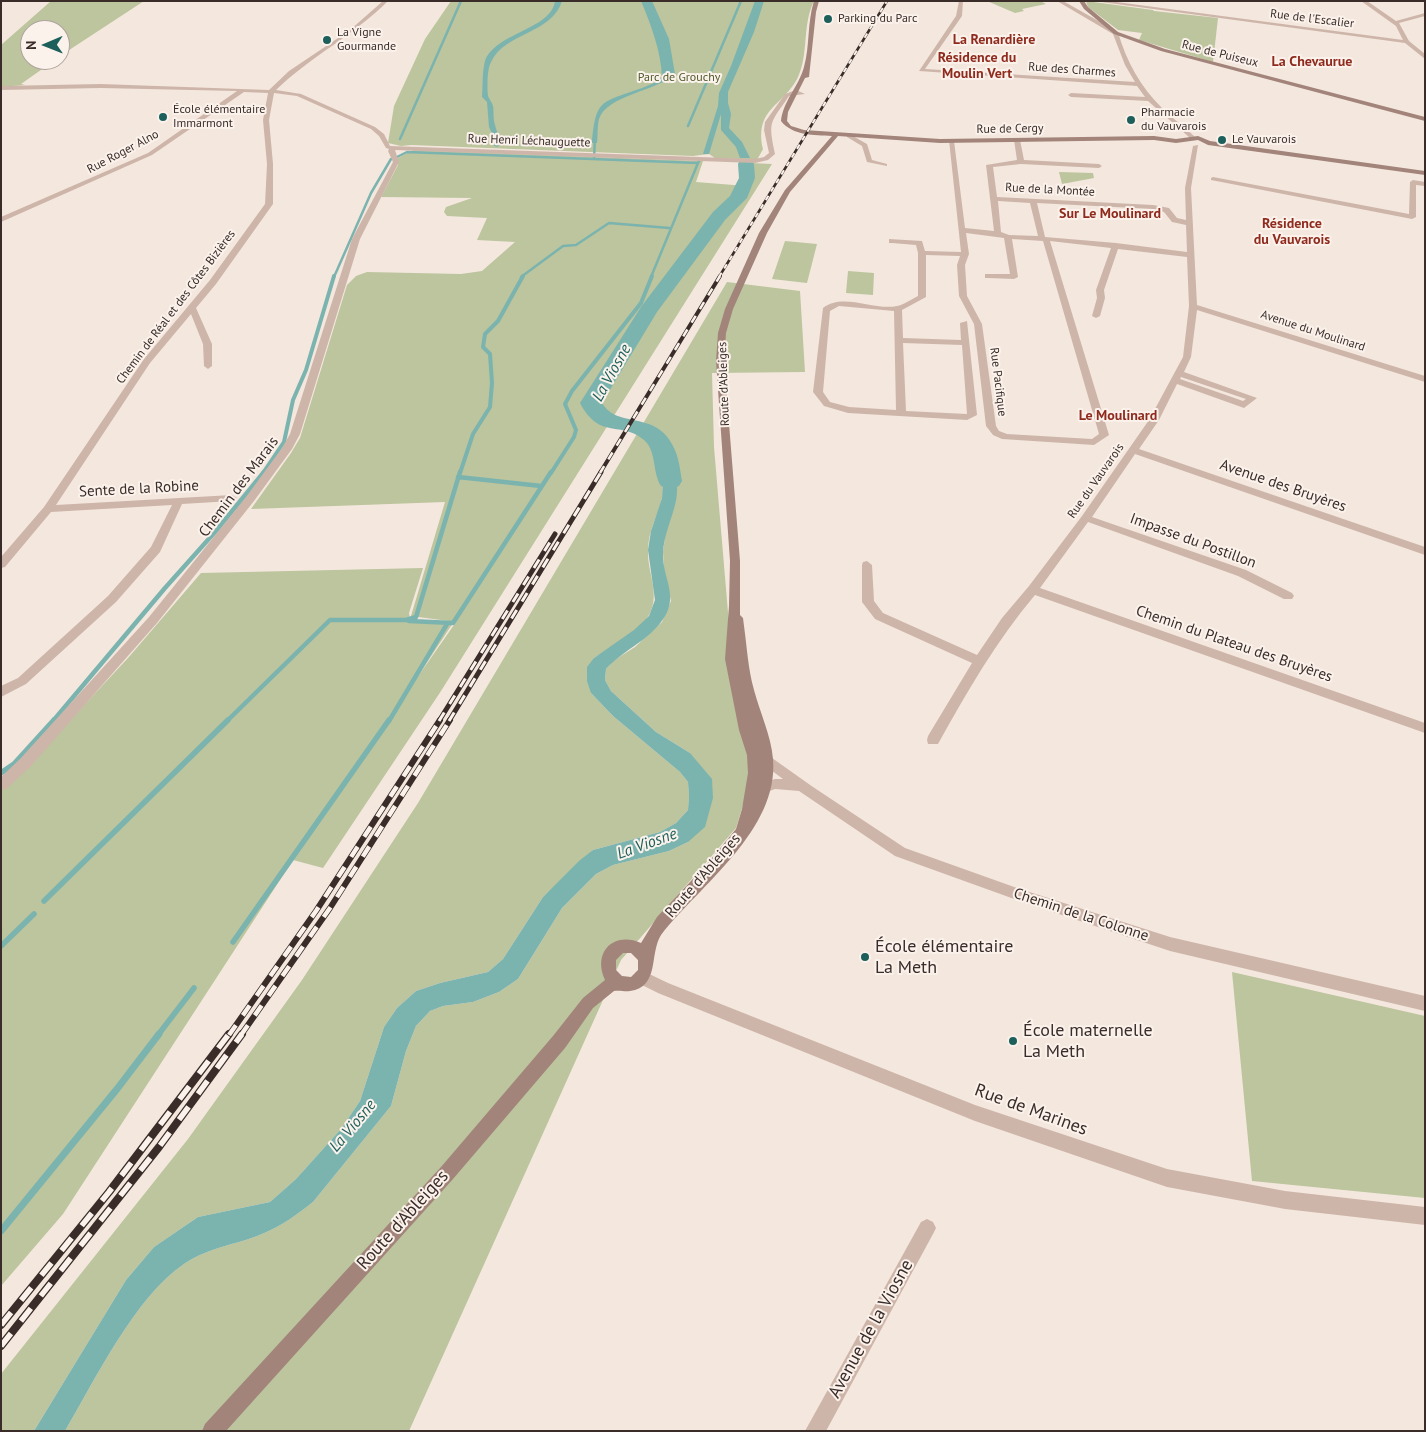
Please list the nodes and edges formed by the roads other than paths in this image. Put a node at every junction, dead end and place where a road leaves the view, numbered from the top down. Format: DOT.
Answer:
graph roads {
  1 [pos="386,1"];
  2 [pos="817,1"];
  3 [pos="961,1"];
  4 [pos="1059,1"];
  5 [pos="1081,1"];
  6 [pos="1096,1"];
  7 [pos="1353,1"];
  8 [pos="1364,2"];
  9 [pos="1425,14"];
  10 [pos="1395,23"];
  11 [pos="1116,33"];
  12 [pos="1407,42"];
  13 [pos="1425,57"];
  14 [pos="1138,84"];
  15 [pos="1,88"];
  16 [pos="244,89"];
  17 [pos="271,91"];
  18 [pos="800,95"];
  19 [pos="1071,95"];
  20 [pos="1148,99"];
  21 [pos="792,101"];
  22 [pos="782,102"];
  23 [pos="795,109"];
  24 [pos="1425,119"];
  25 [pos="784,120"];
  26 [pos="836,135"];
  27 [pos="849,136"];
  28 [pos="1017,140"];
  29 [pos="951,141"];
  30 [pos="1194,141"];
  31 [pos="393,148"];
  32 [pos="1021,162"];
  33 [pos="885,165"];
  34 [pos="1099,166"];
  35 [pos="1425,172"];
  36 [pos="1213,179"];
  37 [pos="1425,184"];
  38 [pos="994,199"];
  39 [pos="1033,201"];
  40 [pos="1,220"];
  41 [pos="1188,223"];
  42 [pos="961,230"];
  43 [pos="998,234"];
  44 [pos="1008,237"];
  45 [pos="892,240"];
  46 [pos="1044,240"];
  47 [pos="1116,245"];
  48 [pos="922,252"];
  49 [pos="965,254"];
  50 [pos="1191,255"];
  51 [pos="988,276"];
  52 [pos="1193,306"];
  53 [pos="192,308"];
  54 [pos="898,309"];
  55 [pos="1096,316"];
  56 [pos="964,323"];
  57 [pos="899,340"];
  58 [pos="966,343"];
  59 [pos="208,366"];
  60 [pos="1177,377"];
  61 [pos="1425,380"];
  62 [pos="901,413"];
  63 [pos="1132,450"];
  64 [pos="232,498"];
  65 [pos="178,502"];
  66 [pos="48,509"];
  67 [pos="1086,518"];
  68 [pos="1425,551"];
  69 [pos="1,564"];
  70 [pos="867,565"];
  71 [pos="1033,589"];
  72 [pos="1288,596"];
  73 [pos="735,606"];
  74 [pos="980,661"];
  75 [pos="1,692"];
  76 [pos="1425,728"];
  77 [pos="933,740"];
  78 [pos="765,758"];
  79 [pos="1,785"];
  80 [pos="764,787"];
  81 [pos="804,788"];
  82 [pos="752,795"];
  83 [pos="743,830"];
  84 [pos="662,922"];
  85 [pos="624,946"];
  86 [pos="646,956"];
  87 [pos="607,962"];
  88 [pos="641,977"];
  89 [pos="621,983"];
  90 [pos="588,1003"];
  91 [pos="1425,1004"];
  92 [pos="1425,1216"];
  93 [pos="928,1228"];
  94 [pos="212,1431"];
  95 [pos="815,1431"];
  1 -- 17 [label="street"];
  2 -- 18 [label="main road"];
  3 -- 14 [label="street, Rue des Charmes"];
  4 -- 11 [label="street"];
  5 -- 11 [label="main road, Rue de Puiseux"];
  6 -- 12 [label="street, Rue de l'Escalier"];
  7 -- 8 [label="street"];
  8 -- 10 [label="street"];
  9 -- 10 [label="street"];
  10 -- 12 [label="street"];
  11 -- 14 [label="street"];
  11 -- 24 [label="main road, Rue de Puiseux"];
  12 -- 13 [label="street"];
  14 -- 20 [label="street"];
  15 -- 16 [label="street"];
  16 -- 17 [label="street"];
  16 -- 40 [label="street, Rue Roger Alno"];
  17 -- 31 [label="street"];
  17 -- 53 [label="street, Chemin de Réal et des Côtes Bizières"];
  18 -- 21 [label="street"];
  18 -- 22 [label="street, Rue Henri Léchauguette"];
  19 -- 20 [label="street"];
  20 -- 30 [label="street"];
  21 -- 22 [label="street"];
  21 -- 25 [label="main road"];
  22 -- 31 [label="street, Rue Henri Léchauguette"];
  23 -- 25 [label="main road"];
  25 -- 26 [label="main road, Rue de Cergy"];
  26 -- 27 [label="main road, Rue de Cergy"];
  26 -- 73 [label="main road, Route d'Ableiges"];
  27 -- 29 [label="main road, Rue de Cergy"];
  27 -- 33 [label="street"];
  28 -- 29 [label="main road, Rue de Cergy"];
  28 -- 30 [label="main road, Rue de Cergy"];
  28 -- 32 [label="street, Rue de la Montée"];
  29 -- 42 [label="street, Rue Pacifique"];
  30 -- 35 [label="main road"];
  30 -- 41 [label="street, Rue du Vauvarois"];
  31 -- 79 [label="street, Chemin des Marais"];
  32 -- 34 [label="street"];
  32 -- 38 [label="street, Rue de la Montée"];
  36 -- 37 [label="street"];
  38 -- 39 [label="street, Rue de la Montée"];
  38 -- 43 [label="street"];
  39 -- 41 [label="street, Rue de la Montée"];
  39 -- 46 [label="street"];
  41 -- 50 [label="street, Rue du Vauvarois"];
  42 -- 43 [label="street"];
  42 -- 49 [label="street, Rue Pacifique"];
  43 -- 44 [label="street"];
  44 -- 46 [label="street"];
  44 -- 51 [label="street"];
  45 -- 48 [label="street"];
  46 -- 47 [label="street"];
  46 -- 49 [label="street, Rue Pacifique"];
  47 -- 50 [label="street"];
  47 -- 55 [label="street"];
  48 -- 49 [label="street"];
  48 -- 54 [label="street"];
  50 -- 52 [label="street, Rue du Vauvarois"];
  52 -- 60 [label="street, Rue du Vauvarois"];
  52 -- 61 [label="street, Avenue du Moulinard"];
  53 -- 59 [label="street"];
  53 -- 66 [label="street, Chemin de Réal et des Côtes Bizières"];
  54 -- 57 [label="street"];
  54 -- 62 [label="street"];
  56 -- 58 [label="street"];
  57 -- 58 [label="street"];
  57 -- 62 [label="street"];
  58 -- 62 [label="street"];
  60 -- 60 [label="street"];
  60 -- 63 [label="street, Rue du Vauvarois"];
  63 -- 67 [label="street, Rue du Vauvarois"];
  63 -- 68 [label="street, Avenue des Bruyères"];
  64 -- 65 [label="street, Sente de la Robine"];
  65 -- 66 [label="street, Sente de la Robine"];
  65 -- 75 [label="street"];
  66 -- 69 [label="street, Chemin de Réal et des Côtes Bizières"];
  67 -- 71 [label="street, Rue du Vauvarois"];
  67 -- 72 [label="street, Impasse du Postillon"];
  70 -- 74 [label="street"];
  71 -- 74 [label="street, Rue du Vauvarois"];
  71 -- 76 [label="street, Chemin du Plateau des Bruyères"];
  73 -- 78 [label="main road, Route d'Ableiges"];
  73 -- 82 [label="main road, Route d'Ableiges"];
  74 -- 77 [label="street, Rue du Vauvarois"];
  78 -- 80 [label="main road, Route d'Ableiges"];
  78 -- 81 [label="street, Chemin de la Colonne"];
  80 -- 81 [label="street"];
  80 -- 82 [label="street"];
  80 -- 83 [label="main road, Route d'Ableiges"];
  81 -- 91 [label="street, Chemin de la Colonne"];
  82 -- 83 [label="main road, Route d'Ableiges"];
  83 -- 84 [label="main road, Route d'Ableiges"];
  84 -- 85 [label="main road"];
  84 -- 86 [label="main road"];
  85 -- 86 [label="main road"];
  85 -- 87 [label="main road"];
  86 -- 88 [label="main road"];
  87 -- 89 [label="main road"];
  87 -- 90 [label="main road"];
  88 -- 89 [label="main road"];
  88 -- 92 [label="street, Rue de Marines"];
  89 -- 90 [label="main road"];
  90 -- 94 [label="main road, Route d'Ableiges"];
  93 -- 95 [label="street, Avenue de la Viosne"];
}
